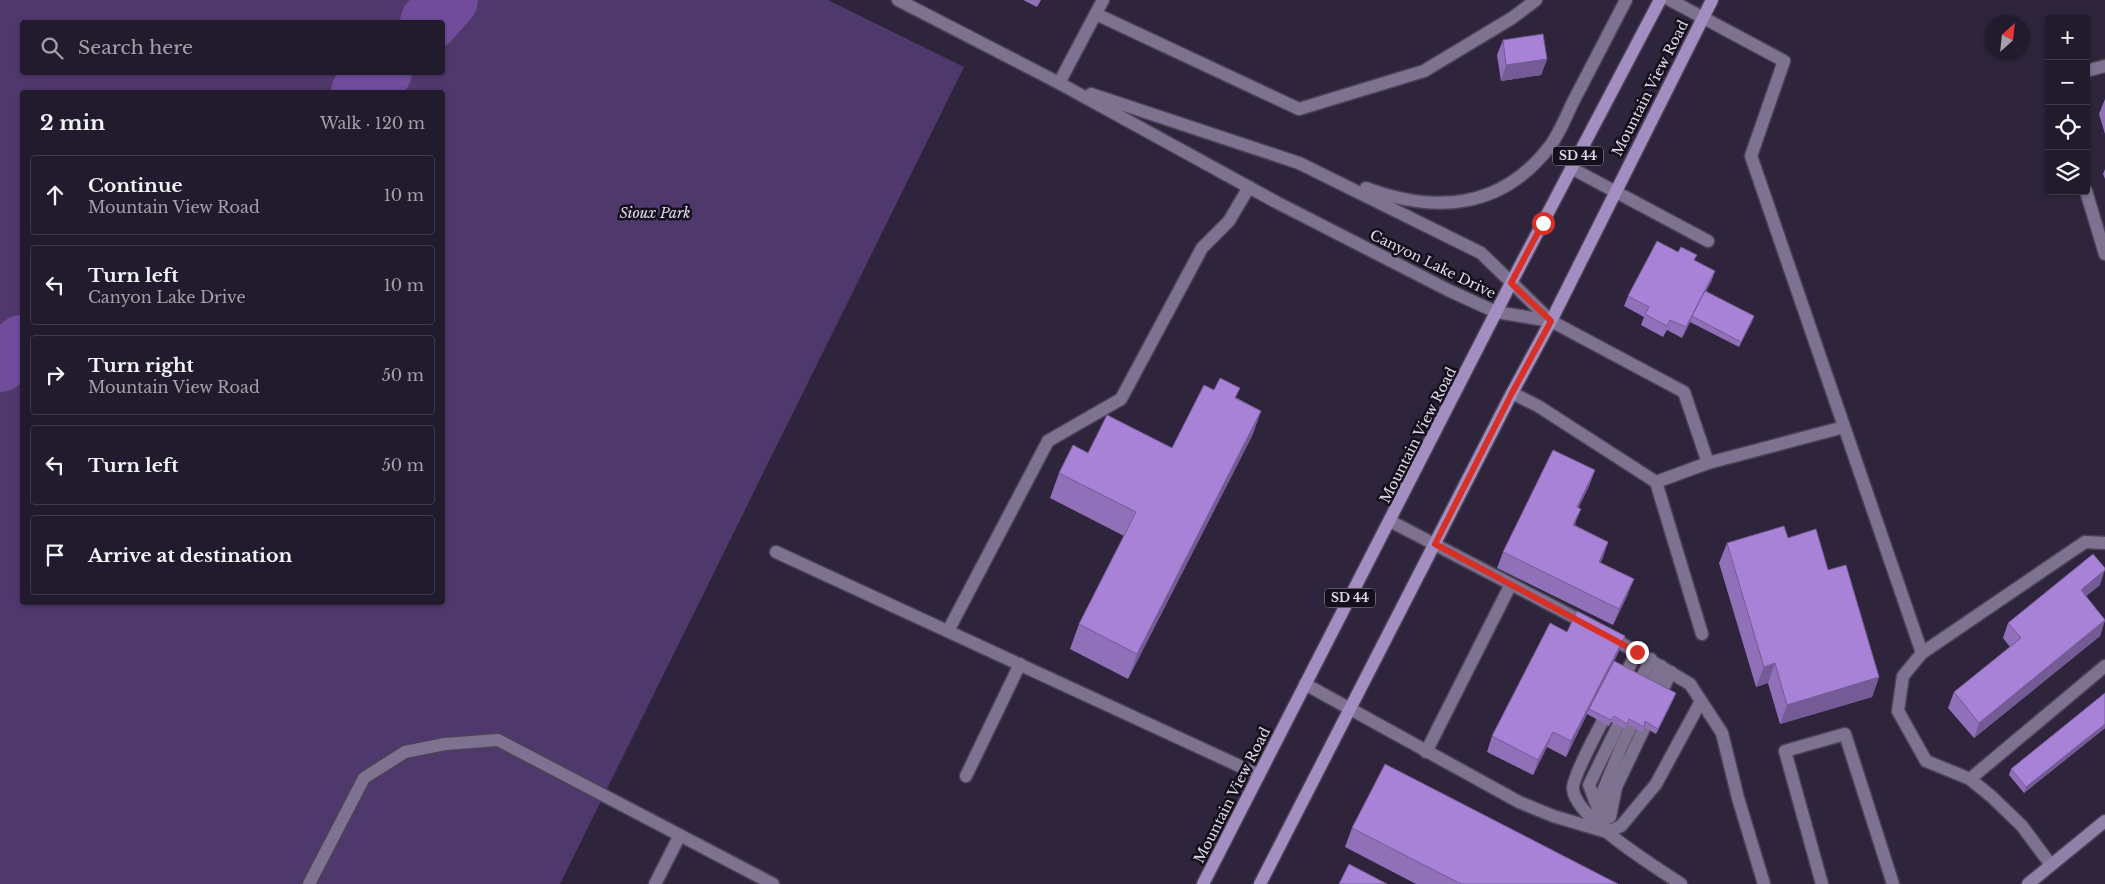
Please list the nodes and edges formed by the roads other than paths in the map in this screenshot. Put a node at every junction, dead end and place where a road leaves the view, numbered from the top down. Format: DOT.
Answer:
graph roads {
  1 [pos="898,0"];
  2 [pos="1103,0"];
  3 [pos="1536,0"];
  4 [pos="1626,0"];
  5 [pos="1660,0"];
  6 [pos="1670,0"];
  7 [pos="1712,0"];
  8 [pos="1096,14"];
  9 [pos="1702,18"];
  10 [pos="2105,66"];
  11 [pos="2090,71"];
  12 [pos="1059,83"];
  13 [pos="1299,163"];
  14 [pos="1571,168"];
  15 [pos="1249,187"];
  16 [pos="1615,190"];
  17 [pos="2087,195"];
  18 [pos="1708,240"];
  19 [pos="2105,254"];
  20 [pos="1511,283"];
  21 [pos="1496,312"];
  22 [pos="1551,321"];
  23 [pos="1512,393"];
  24 [pos="1844,427"];
  25 [pos="1708,463"];
  26 [pos="1656,482"];
  27 [pos="1390,521"];
  28 [pos="2105,542"];
  29 [pos="1435,544"];
  30 [pos="776,552"];
  31 [pos="1511,584"];
  32 [pos="948,631"];
  33 [pos="1702,634"];
  34 [pos="1637,652"];
  35 [pos="1922,653"];
  36 [pos="1020,664"];
  37 [pos="1661,666"];
  38 [pos="2105,666"];
  39 [pos="1306,684"];
  40 [pos="1701,701"];
  41 [pos="1350,710"];
  42 [pos="1426,752"];
  43 [pos="1259,775"];
  44 [pos="966,776"];
  45 [pos="1970,779"];
  46 [pos="2105,821"];
  47 [pos="1607,832"];
  48 [pos="680,835"];
  49 [pos="2051,865"];
  50 [pos="309,884"];
  51 [pos="655,884"];
  52 [pos="773,884"];
  53 [pos="1203,884"];
  54 [pos="1260,884"];
  55 [pos="1681,884"];
  56 [pos="1764,884"];
  57 [pos="1822,884"];
  58 [pos="1893,884"];
  59 [pos="2028,884"];
  1 -- 12 [label="street, Canyon Lake Drive"];
  2 -- 8 [label="street"];
  3 -- 8 [label="street"];
  4 -- 13 [label="street"];
  5 -- 14 [label="main road, Mountain View Road / SD 44"];
  6 -- 9 [label="street"];
  7 -- 9 [label="main road, Mountain View Road"];
  8 -- 12 [label="street"];
  9 -- 16 [label="main road, Mountain View Road"];
  9 -- 24 [label="street"];
  10 -- 11 [label="street"];
  12 -- 13 [label="street, Canyon Lake Drive"];
  12 -- 15 [label="street, Canyon Lake Drive"];
  13 -- 20 [label="street, Canyon Lake Drive"];
  14 -- 16 [label="street"];
  14 -- 20 [label="main road, Mountain View Road / SD 44"];
  15 -- 21 [label="street, Canyon Lake Drive"];
  15 -- 32 [label="street"];
  16 -- 18 [label="street"];
  16 -- 22 [label="main road, Mountain View Road"];
  17 -- 19 [label="street"];
  20 -- 21 [label="main road, Mountain View Road / SD 44"];
  20 -- 22 [label="street, Canyon Lake Drive"];
  21 -- 22 [label="street, Canyon Lake Drive"];
  21 -- 27 [label="main road, Mountain View Road / SD 44"];
  22 -- 23 [label="main road, Mountain View Road"];
  22 -- 25 [label="street"];
  23 -- 26 [label="street"];
  23 -- 29 [label="main road, Mountain View Road"];
  24 -- 25 [label="street"];
  24 -- 35 [label="street"];
  25 -- 26 [label="street"];
  26 -- 33 [label="street"];
  27 -- 29 [label="street"];
  27 -- 39 [label="main road, Mountain View Road / SD 44"];
  28 -- 35 [label="street"];
  29 -- 31 [label="street"];
  29 -- 41 [label="main road, Mountain View Road"];
  30 -- 32 [label="street"];
  31 -- 34 [label="street"];
  31 -- 42 [label="street"];
  32 -- 36 [label="street"];
  34 -- 37 [label="street"];
  34 -- 47 [label="street"];
  35 -- 45 [label="street"];
  36 -- 43 [label="street"];
  36 -- 44 [label="street"];
  37 -- 40 [label="street"];
  37 -- 47 [label="street"];
  37 -- 47 [label="street"];
  38 -- 45 [label="street"];
  39 -- 41 [label="street"];
  39 -- 43 [label="main road, Mountain View Road / SD 44"];
  40 -- 47 [label="street"];
  40 -- 56 [label="street"];
  41 -- 42 [label="street"];
  41 -- 54 [label="main road, Mountain View Road"];
  42 -- 47 [label="street"];
  43 -- 53 [label="main road, Mountain View Road / SD 44"];
  45 -- 49 [label="street"];
  46 -- 49 [label="main road"];
  47 -- 55 [label="street"];
  48 -- 50 [label="street"];
  48 -- 51 [label="street"];
  48 -- 52 [label="street"];
  49 -- 59 [label="main road"];
  57 -- 58 [label="street"];
}
